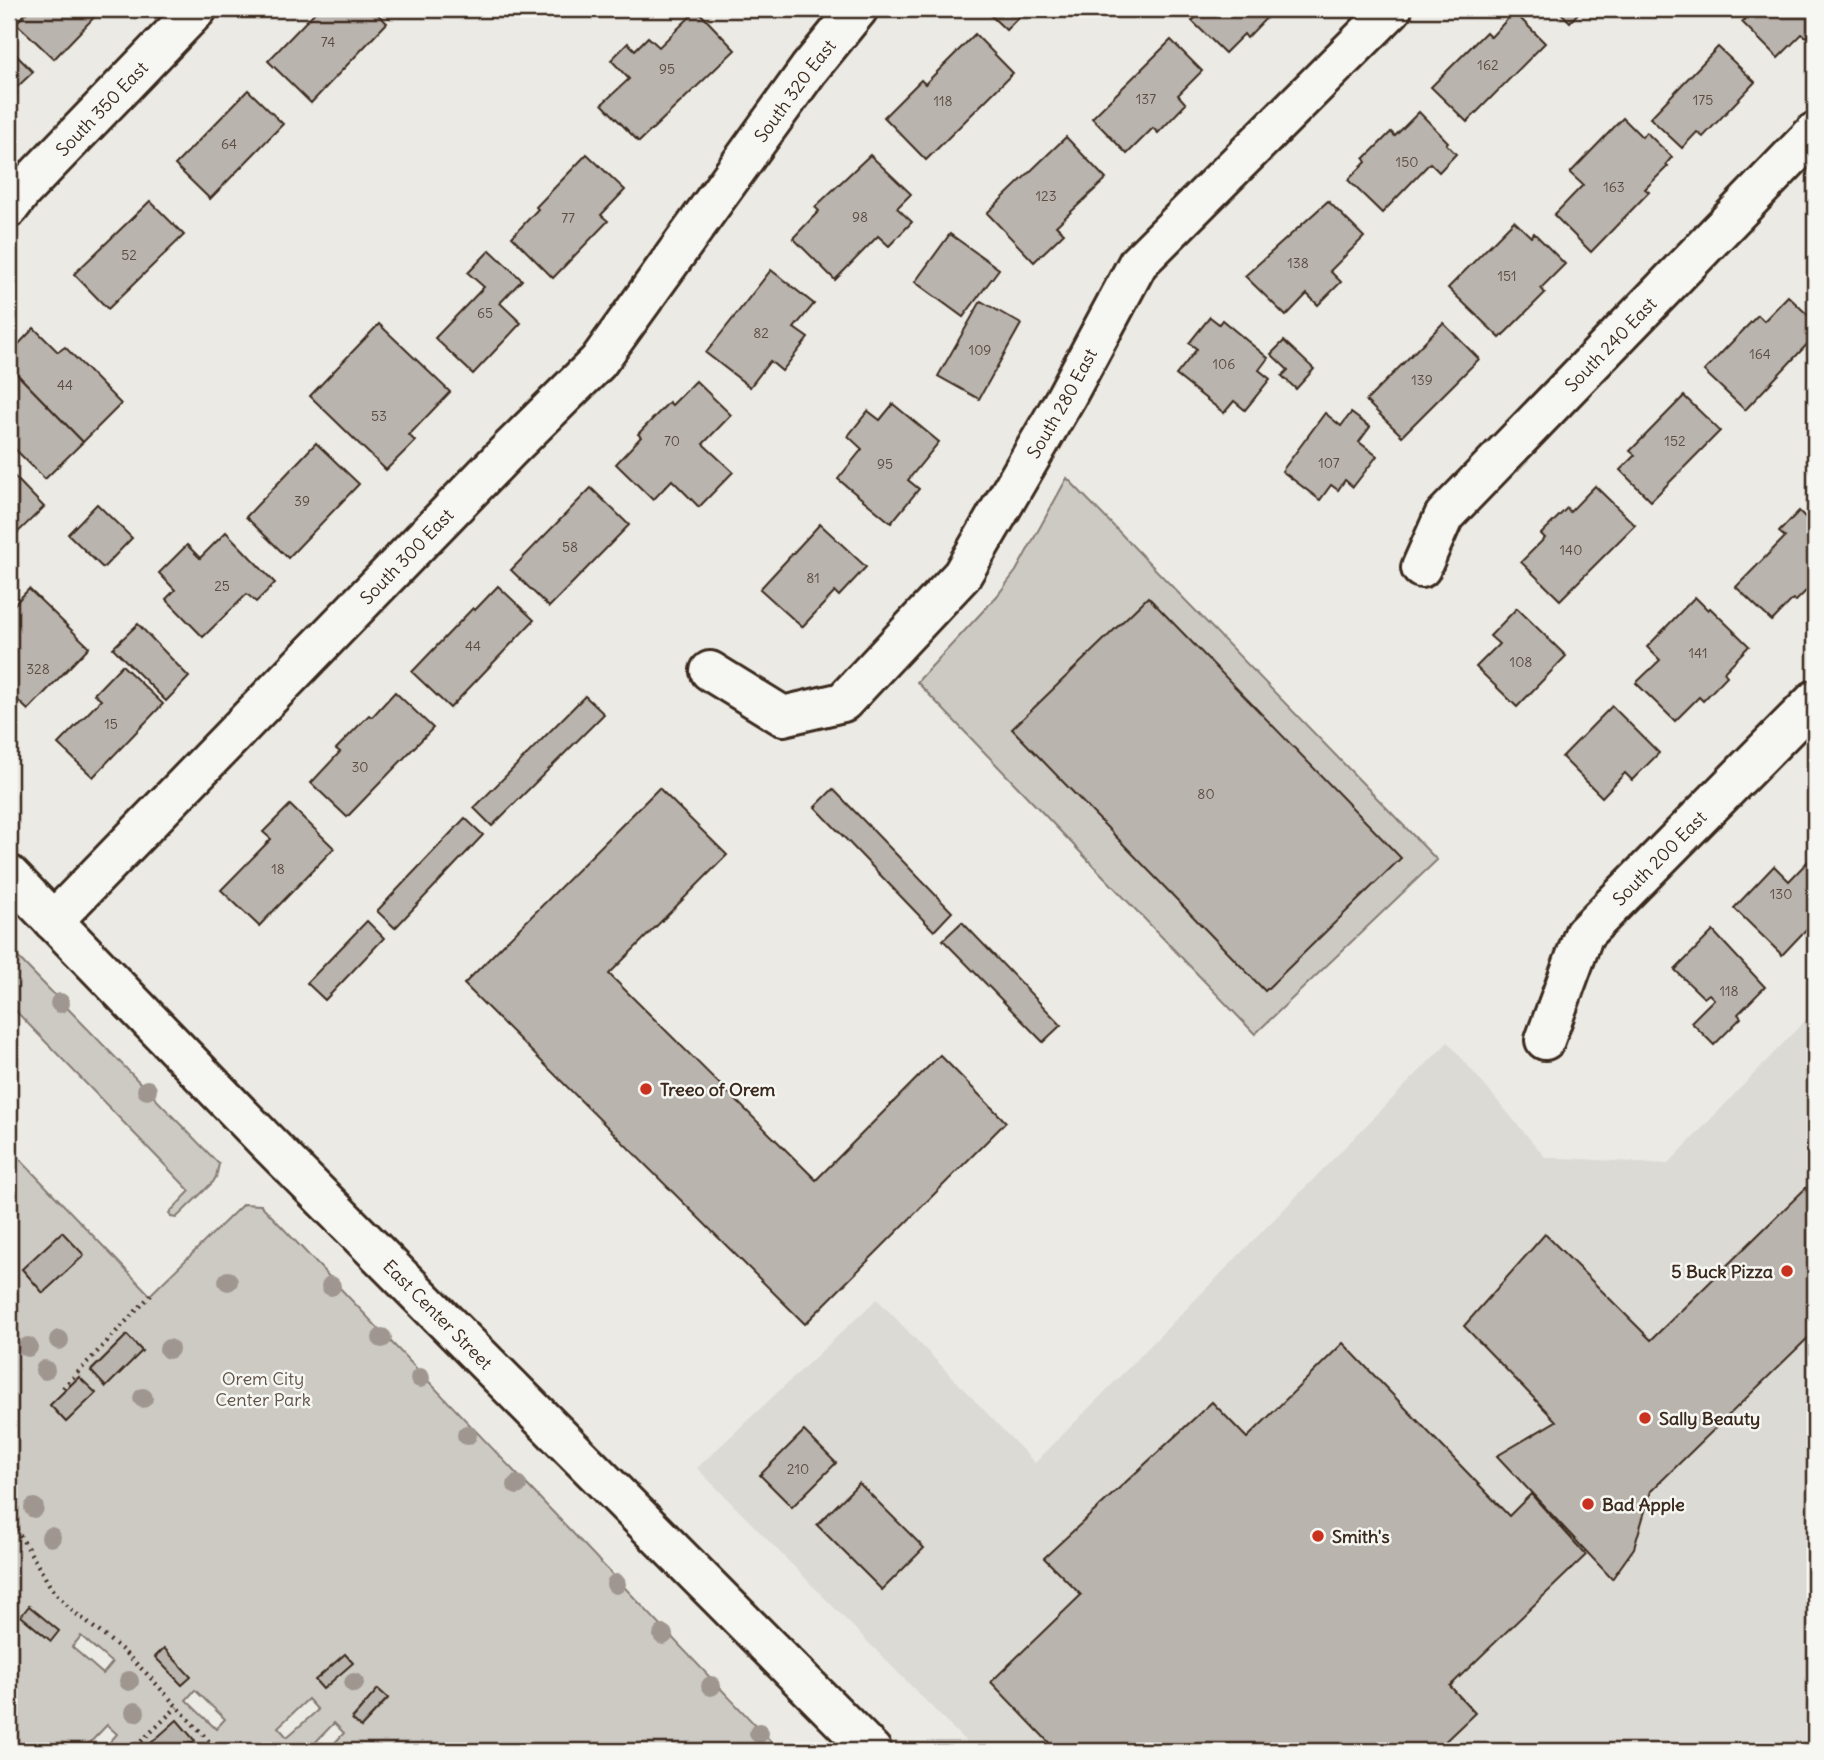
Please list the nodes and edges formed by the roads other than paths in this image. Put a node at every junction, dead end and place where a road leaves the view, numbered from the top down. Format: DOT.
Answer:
graph roads {
  1 [pos="197,9"];
  2 [pos="858,9"];
  3 [pos="1392,9"];
  4 [pos="1815,132"];
  5 [pos="735,172"];
  6 [pos="9,208"];
  7 [pos="1421,568"];
  8 [pos="710,671"];
  9 [pos="1815,701"];
  10 [pos="9,875"];
  11 [pos="53,921"];
  12 [pos="1545,1040"];
  13 [pos="872,1751"];
  1 -- 6 [label="street, South 350 East"];
  2 -- 5 [label="street, South 320 East"];
  3 -- 8 [label="street, South 280 East"];
  4 -- 7 [label="street, South 240 East"];
  5 -- 11 [label="street, South 300 East"];
  9 -- 12 [label="street, South 200 East"];
  10 -- 11 [label="street, East Center Street"];
  11 -- 13 [label="street, East Center Street"];
}
